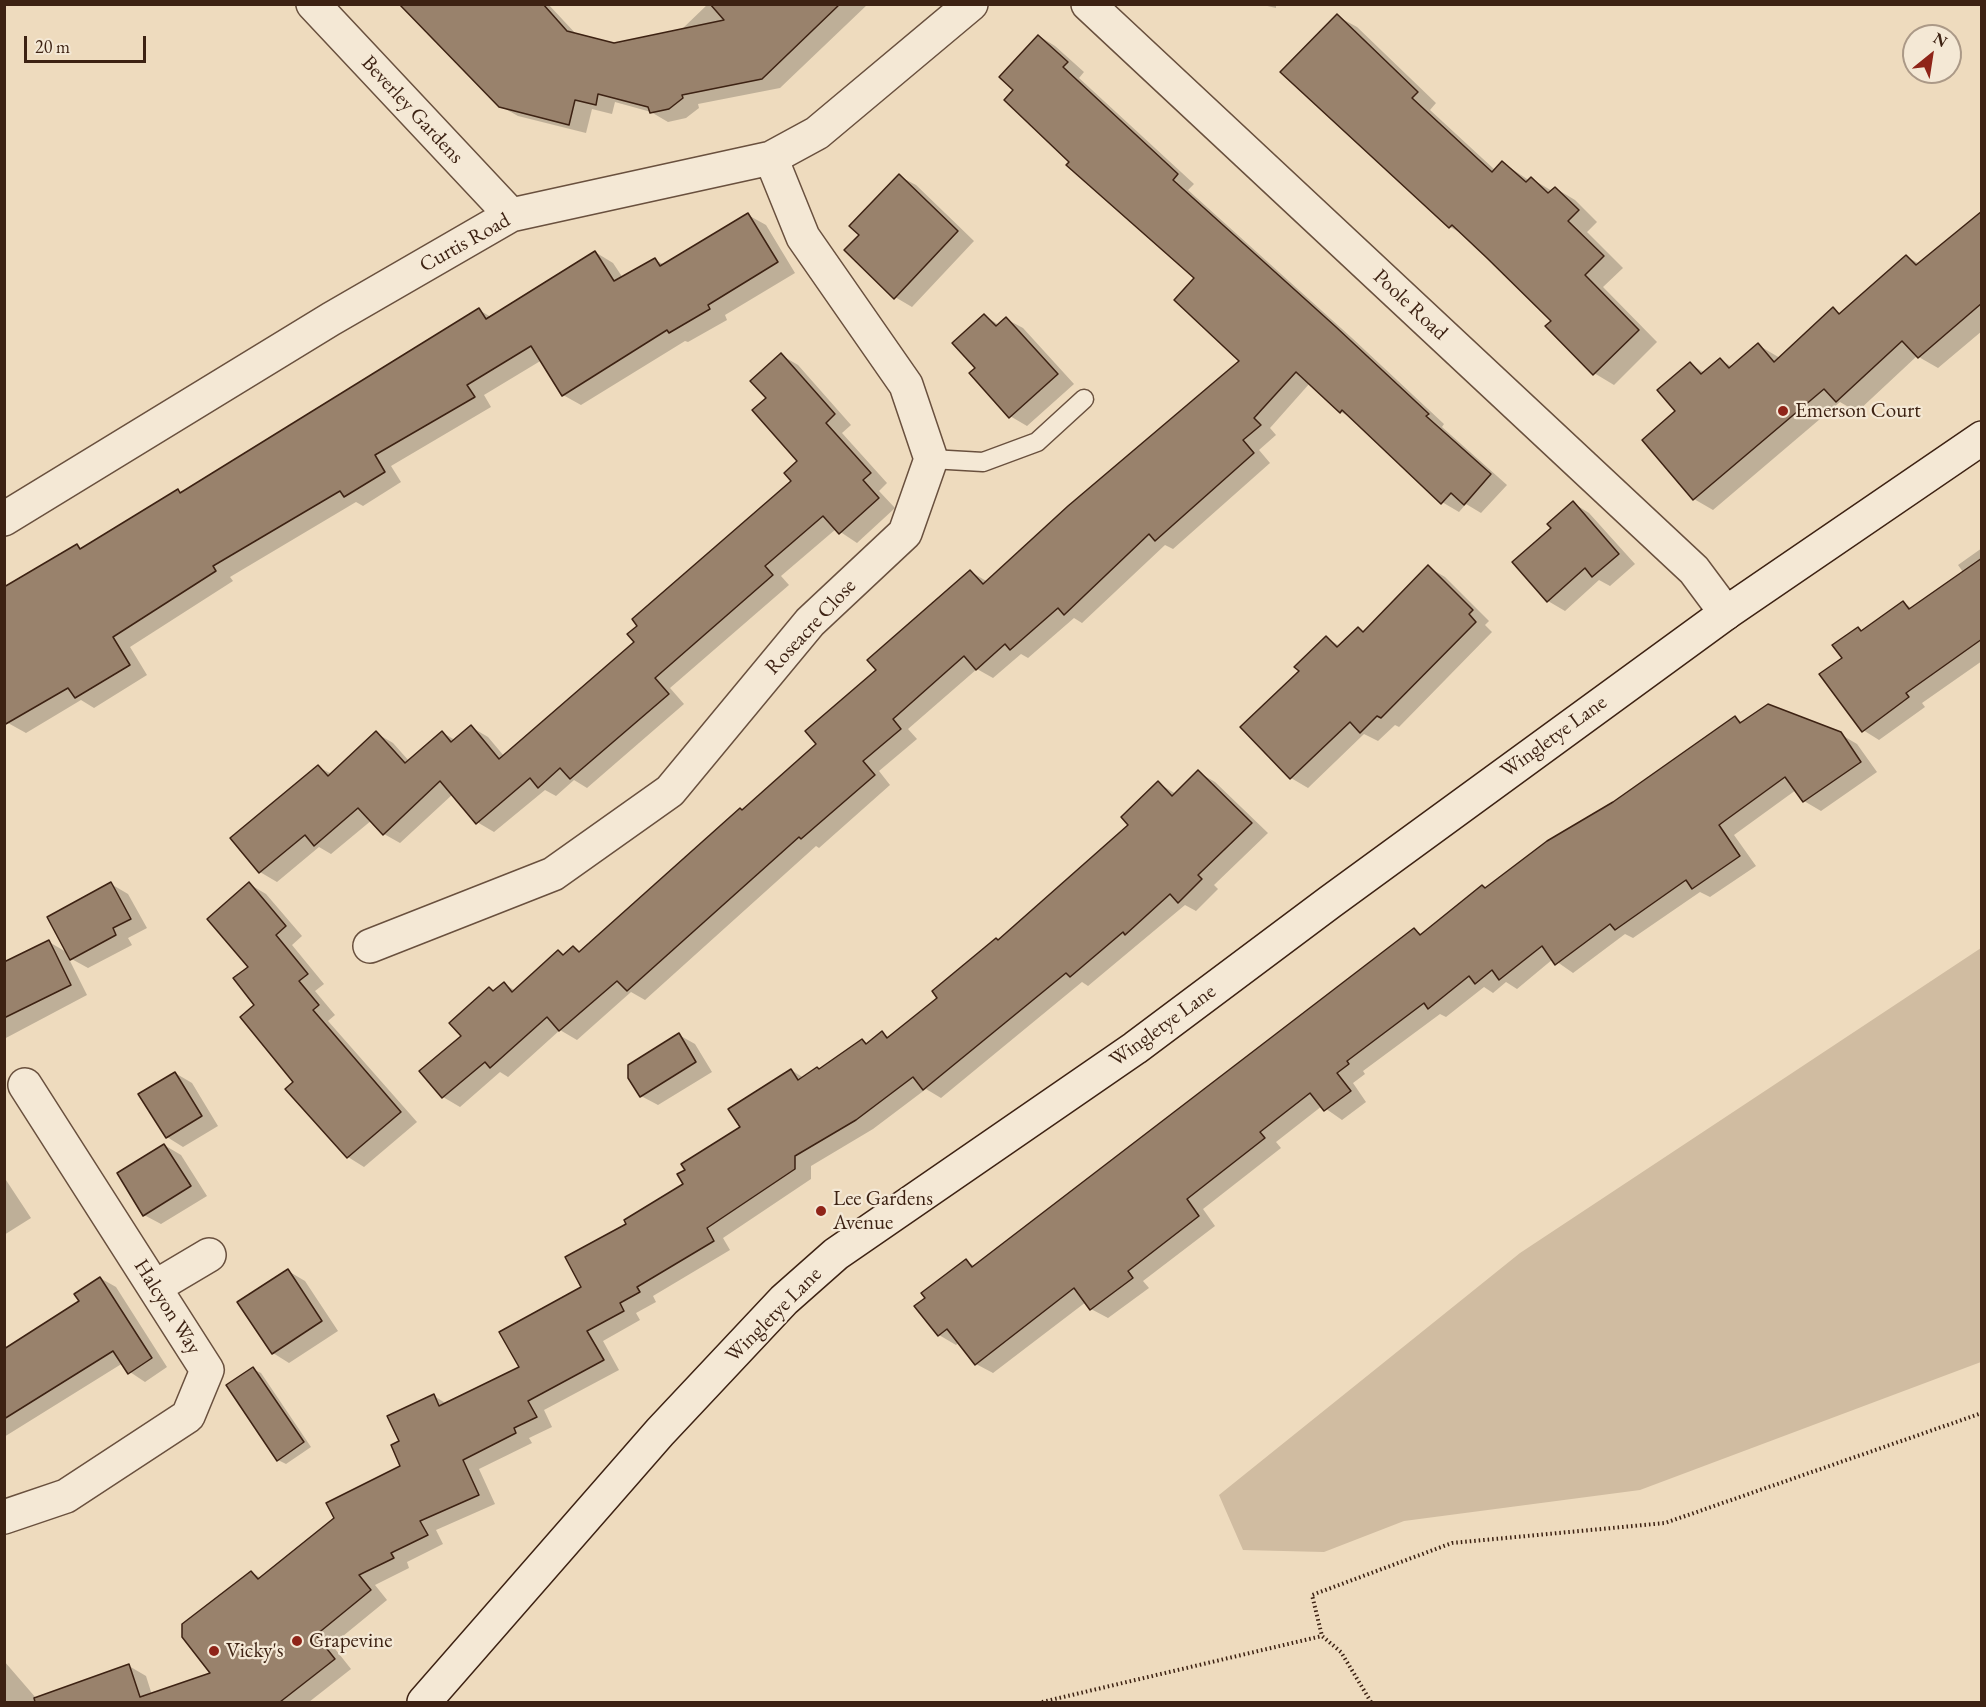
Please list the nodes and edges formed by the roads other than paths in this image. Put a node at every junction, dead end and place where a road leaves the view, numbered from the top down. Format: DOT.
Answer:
graph roads {
  1 [pos="313,4"];
  2 [pos="971,4"];
  3 [pos="1088,4"];
  4 [pos="771,158"];
  5 [pos="512,215"];
  6 [pos="1084,399"];
  7 [pos="1982,438"];
  8 [pos="932,459"];
  9 [pos="4,519"];
  10 [pos="1726,613"];
  11 [pos="370,946"];
  12 [pos="25,1085"];
  13 [pos="209,1255"];
  14 [pos="155,1287"];
  15 [pos="4,1517"];
  16 [pos="424,1702"];
  1 -- 5 [label="street, Beverley Gardens"];
  2 -- 4 [label="street, Curtis Road"];
  3 -- 10 [label="street, Poole Road"];
  4 -- 5 [label="street, Curtis Road"];
  4 -- 8 [label="street"];
  5 -- 9 [label="street, Curtis Road"];
  6 -- 8 [label="lane"];
  7 -- 10 [label="street, Wingletye Lane"];
  8 -- 11 [label="street, Roseacre Close"];
  10 -- 16 [label="street, Wingletye Lane"];
  12 -- 14 [label="street, Halcyon Way"];
  13 -- 14 [label="street"];
  14 -- 15 [label="street, Halcyon Way"];
}
